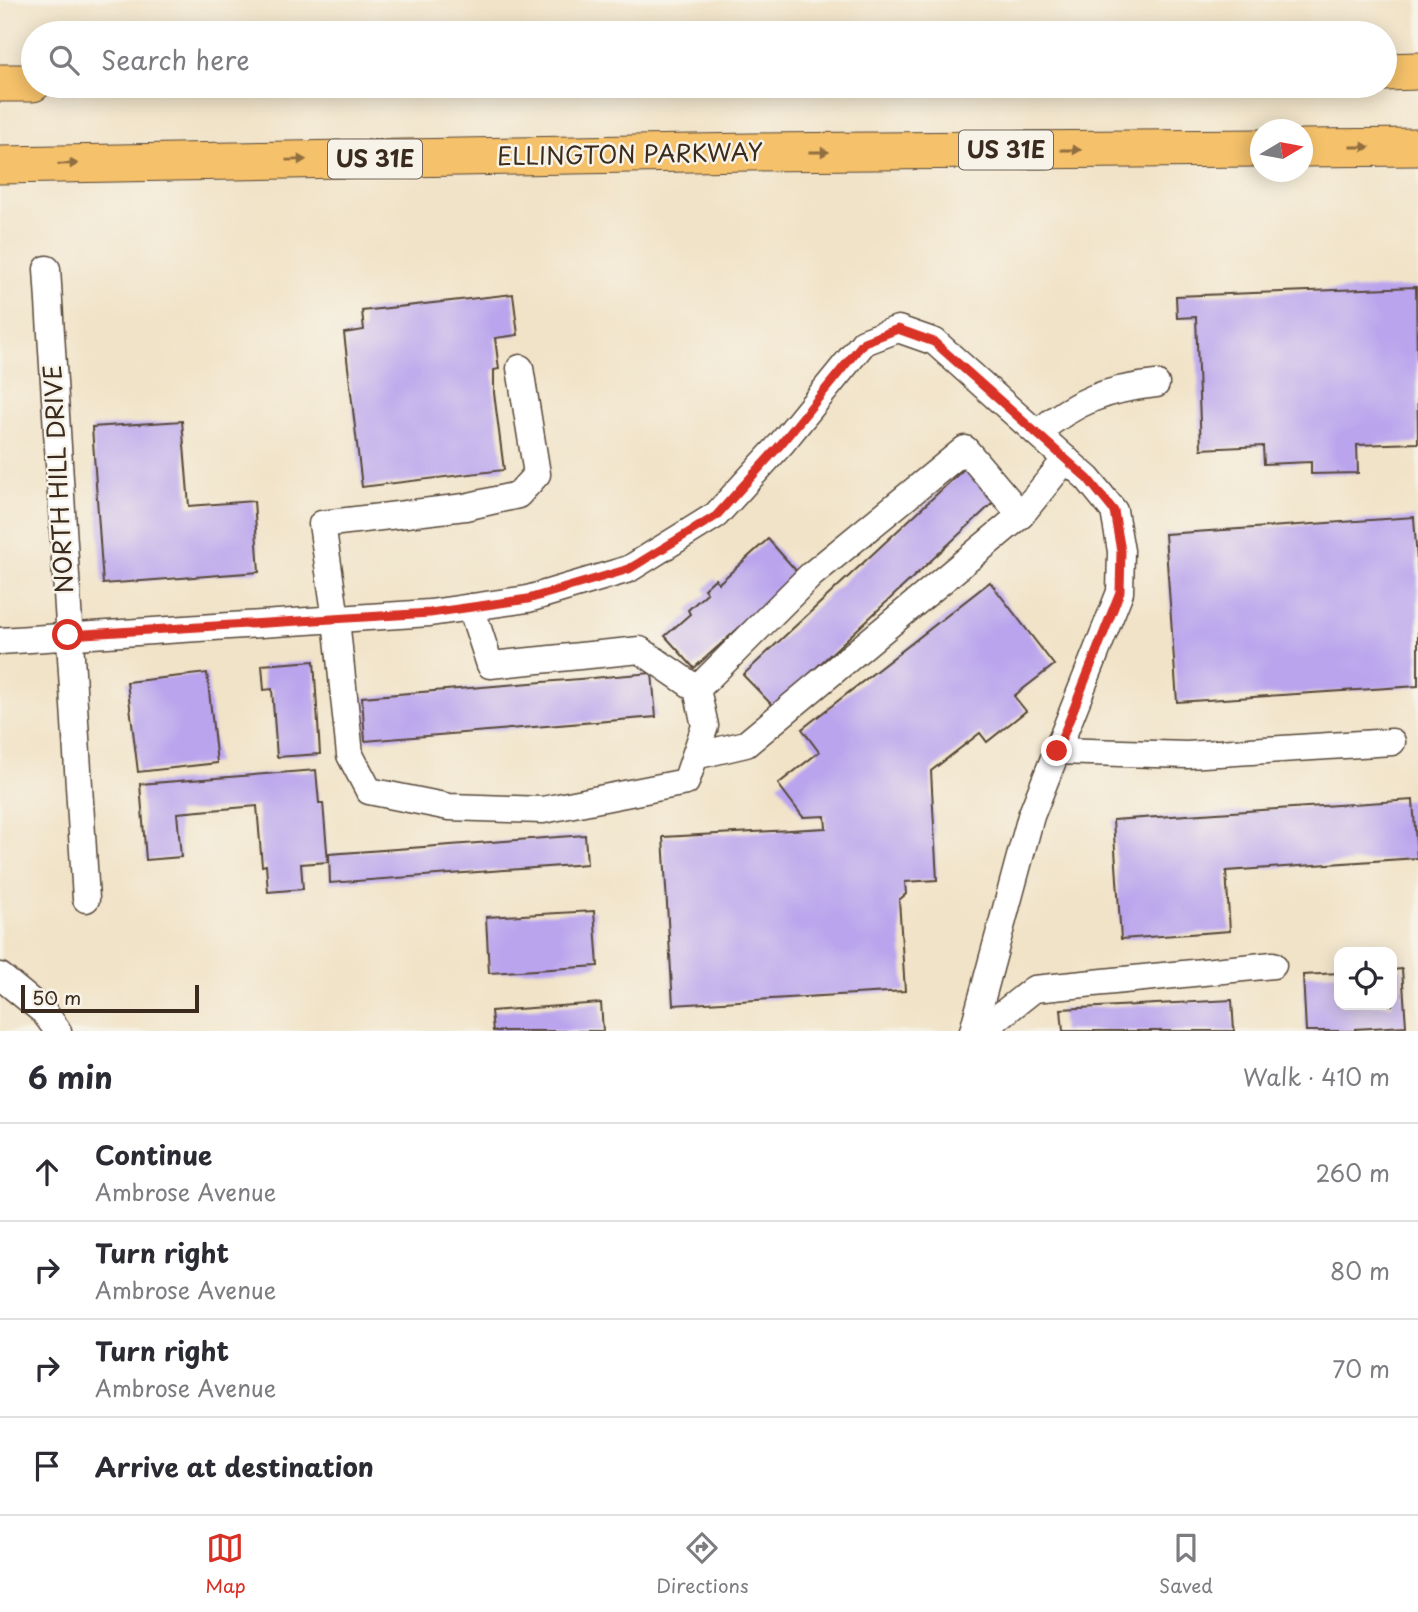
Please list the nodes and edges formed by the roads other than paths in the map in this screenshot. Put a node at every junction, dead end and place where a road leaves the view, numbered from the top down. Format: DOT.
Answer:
graph roads {
  1 [pos="1418,71"];
  2 [pos="1397,72"];
  3 [pos="0,83"];
  4 [pos="21,83"];
  5 [pos="1418,147"];
  6 [pos="1250,148"];
  7 [pos="1313,148"];
  8 [pos="0,165"];
  9 [pos="47,269"];
  10 [pos="520,368"];
  11 [pos="1156,383"];
  12 [pos="1037,433"];
  13 [pos="1066,458"];
  14 [pos="1021,515"];
  15 [pos="471,607"];
  16 [pos="336,619"];
  17 [pos="68,635"];
  18 [pos="0,640"];
  19 [pos="697,689"];
  20 [pos="1392,742"];
  21 [pos="1057,751"];
  22 [pos="695,756"];
  23 [pos="86,899"];
  24 [pos="1273,965"];
  25 [pos="0,976"];
  26 [pos="58,1031"];
  27 [pos="973,1031"];
  28 [pos="981,1031"];
  1 -- 2 [label="highway"];
  3 -- 4 [label="highway"];
  7 -- 5 [label="highway, one-way"];
  8 -- 6 [label="highway, ELLINGTON PARKWAY / US 31E, one-way"];
  9 -- 17 [label="street, NORTH HILL DRIVE"];
  10 -- 16 [label="street"];
  11 -- 12 [label="street"];
  12 -- 13 [label="street"];
  12 -- 15 [label="street"];
  13 -- 14 [label="street"];
  13 -- 21 [label="street"];
  14 -- 19 [label="street"];
  14 -- 22 [label="street"];
  15 -- 16 [label="street"];
  15 -- 19 [label="street"];
  16 -- 17 [label="street"];
  16 -- 22 [label="street"];
  17 -- 18 [label="street"];
  17 -- 23 [label="street, NORTH HILL DRIVE"];
  19 -- 22 [label="street"];
  20 -- 21 [label="street"];
  21 -- 27 [label="street"];
  24 -- 28 [label="street"];
  25 -- 26 [label="street"];
}
